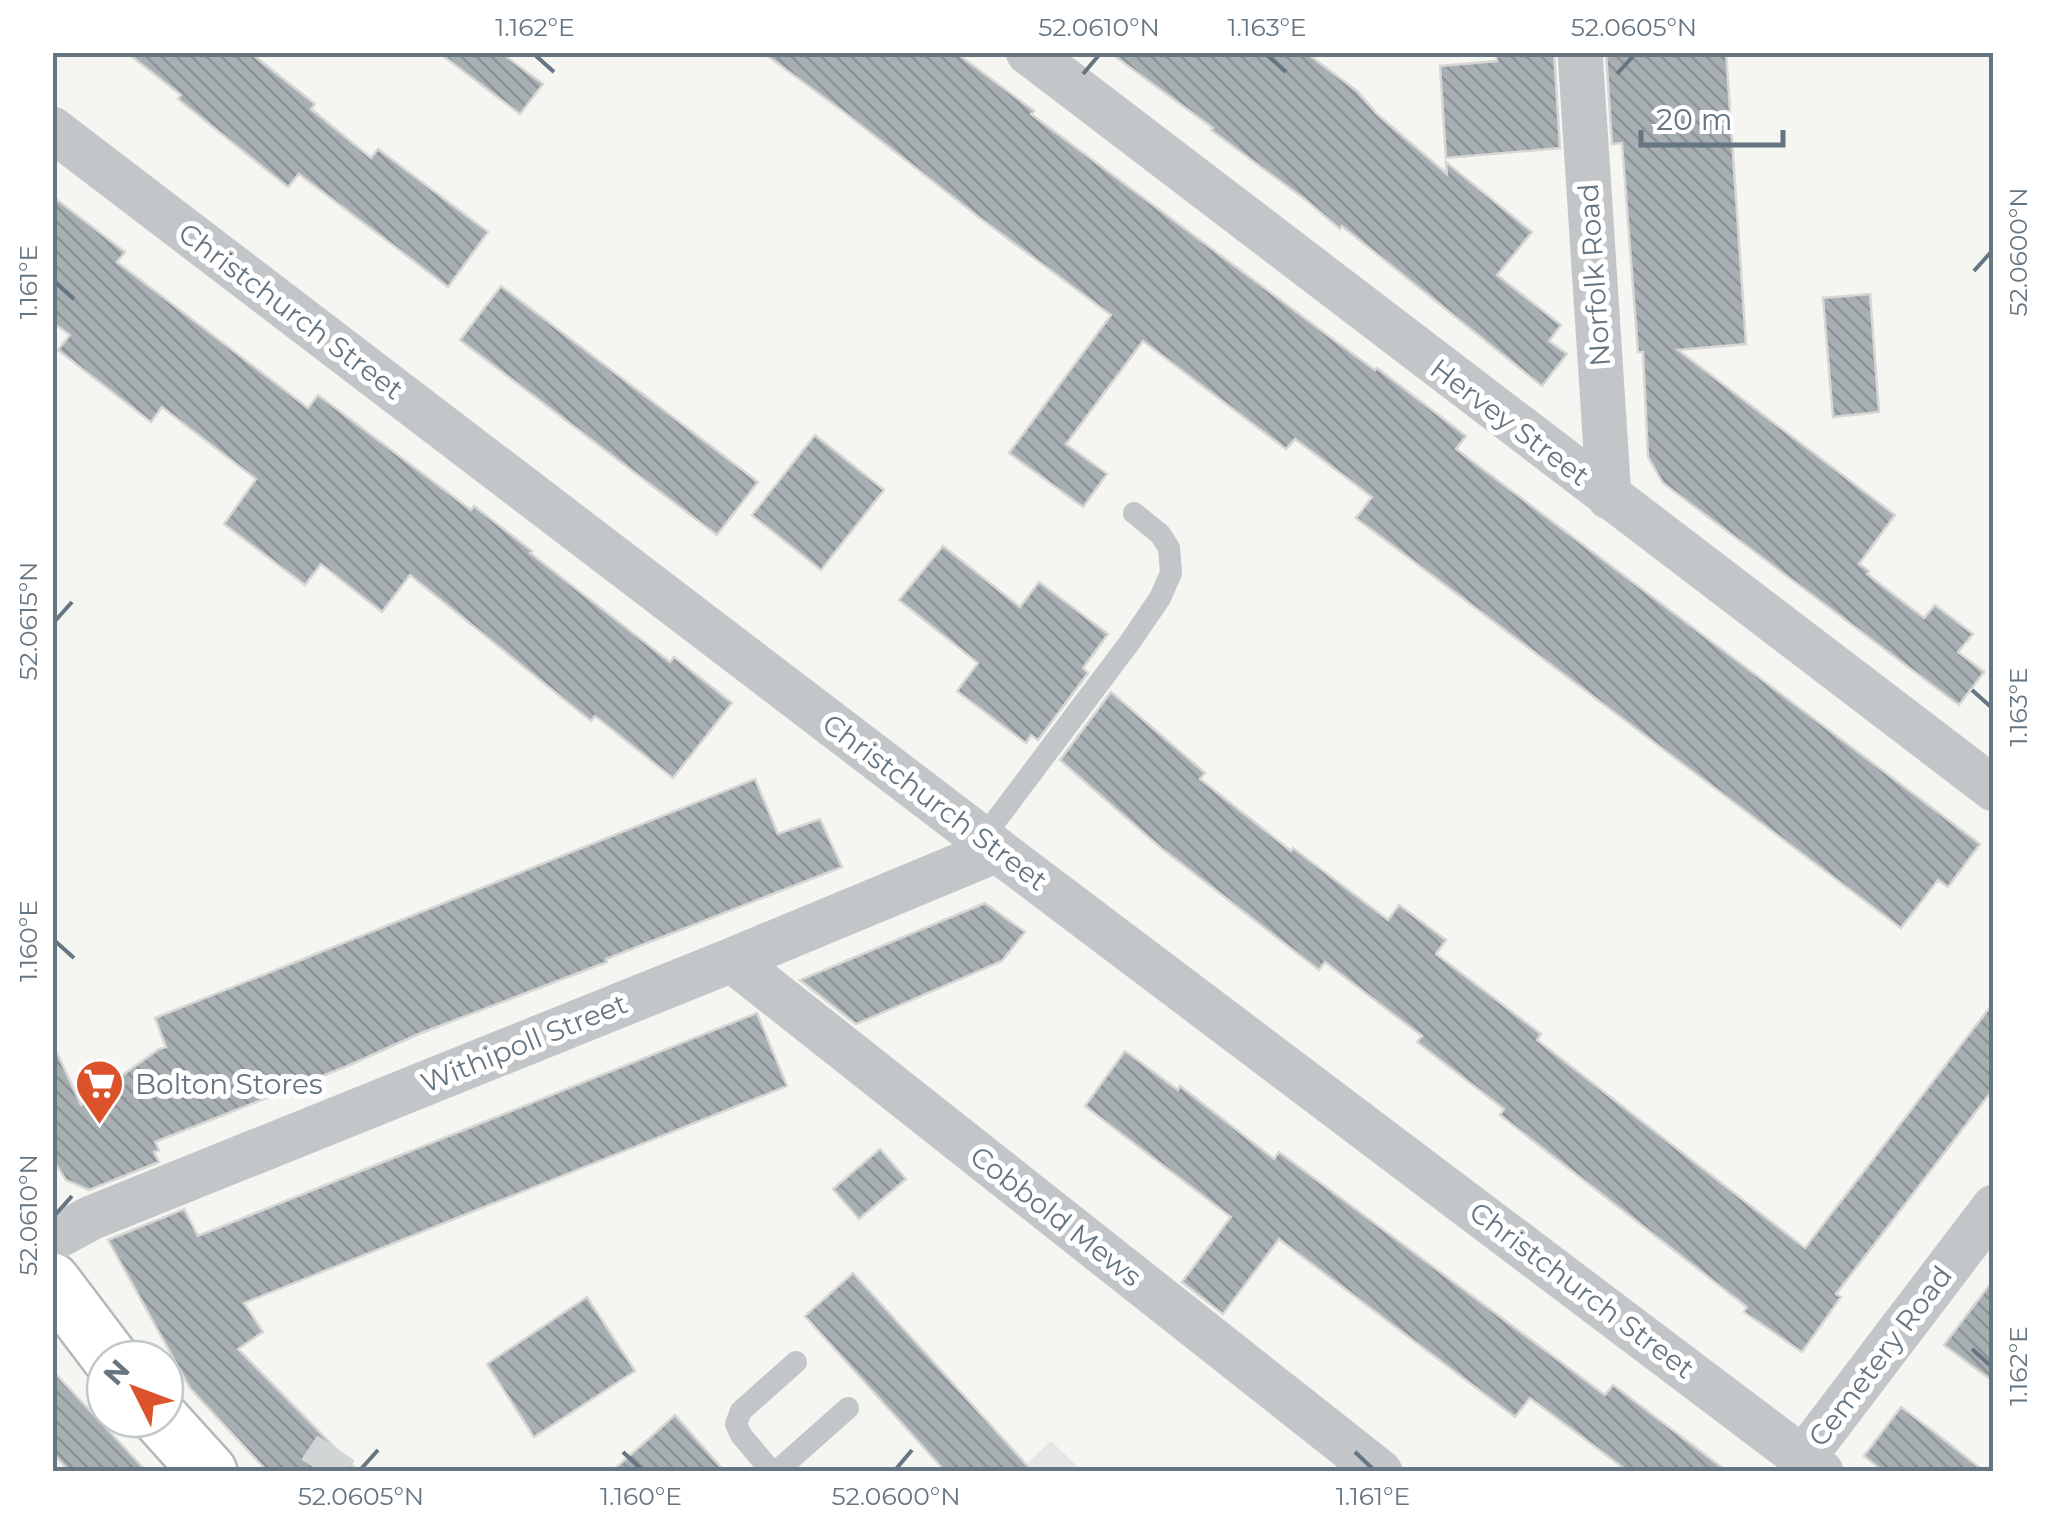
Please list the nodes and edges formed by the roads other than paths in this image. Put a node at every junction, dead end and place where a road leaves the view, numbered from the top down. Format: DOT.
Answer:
graph roads {
  1 [pos="1028,52"];
  2 [pos="1580,52"];
  3 [pos="52,128"];
  4 [pos="1609,497"];
  5 [pos="1134,513"];
  6 [pos="1994,789"];
  7 [pos="990,844"];
  8 [pos="732,960"];
  9 [pos="1994,1207"];
  10 [pos="52,1238"];
  11 [pos="52,1282"];
  12 [pos="96,1339"];
  13 [pos="796,1362"];
  14 [pos="848,1408"];
  15 [pos="179,1439"];
  16 [pos="1812,1464"];
  17 [pos="210,1472"];
  18 [pos="774,1472"];
  19 [pos="1380,1472"];
  1 -- 4 [label="street, Hervey Street"];
  2 -- 4 [label="street, Norfolk Road"];
  3 -- 7 [label="street, Christchurch Street"];
  4 -- 6 [label="street, Hervey Street"];
  5 -- 7 [label="lane"];
  7 -- 8 [label="street, Withipoll Street"];
  7 -- 16 [label="street, Christchurch Street"];
  8 -- 10 [label="street, Withipoll Street"];
  8 -- 19 [label="street, Cobbold Mews"];
  9 -- 16 [label="street, Cemetery Road"];
  11 -- 12 [label="main road"];
  13 -- 18 [label="lane"];
  14 -- 18 [label="lane"];
  15 -- 17 [label="main road"];
}
